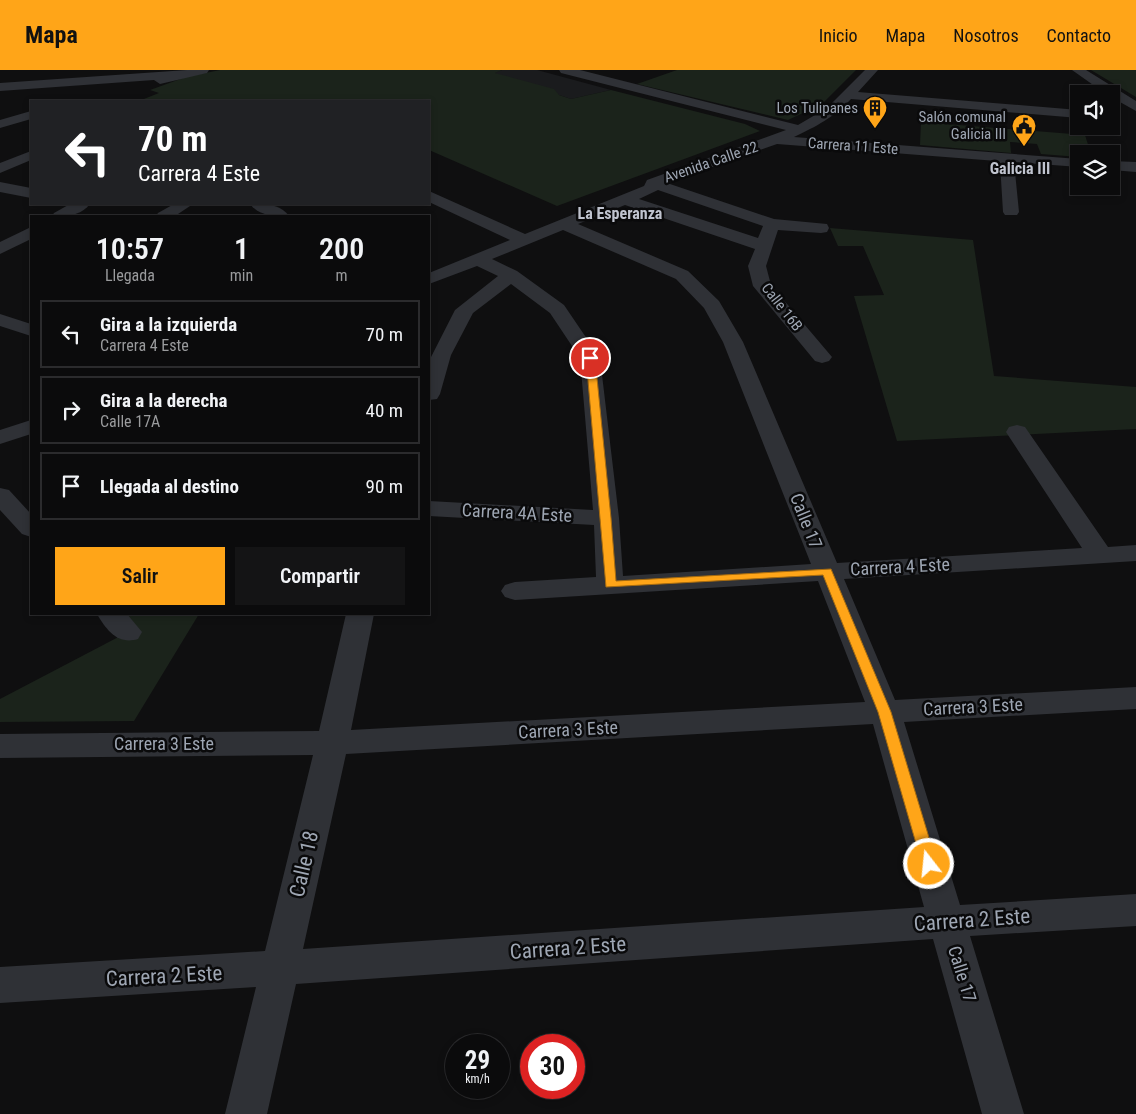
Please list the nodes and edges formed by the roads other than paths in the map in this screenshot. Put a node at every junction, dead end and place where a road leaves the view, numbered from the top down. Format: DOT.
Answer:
graph roads {
  1 [pos="160,70"];
  2 [pos="204,70"];
  3 [pos="565,70"];
  4 [pos="872,70"];
  5 [pos="1078,70"];
  6 [pos="178,75"];
  7 [pos="0,87"];
  8 [pos="116,92"];
  9 [pos="847,95"];
  10 [pos="1070,113"];
  11 [pos="1133,114"];
  12 [pos="30,115"];
  13 [pos="0,124"];
  14 [pos="800,129"];
  15 [pos="24,130"];
  16 [pos="776,140"];
  17 [pos="30,156"];
  18 [pos="1001,157"];
  19 [pos="1070,161"];
  20 [pos="1120,166"];
  21 [pos="1136,167"];
  22 [pos="0,168"];
  23 [pos="652,183"];
  24 [pos="0,187"];
  25 [pos="30,193"];
  26 [pos="430,196"];
  27 [pos="623,199"];
  28 [pos="80,205"];
  29 [pos="183,205"];
  30 [pos="260,205"];
  31 [pos="1011,212"];
  32 [pos="62,215"];
  33 [pos="166,215"];
  34 [pos="279,215"];
  35 [pos="563,224"];
  36 [pos="772,224"];
  37 [pos="821,228"];
  38 [pos="30,232"];
  39 [pos="525,240"];
  40 [pos="5,243"];
  41 [pos="764,246"];
  42 [pos="477,259"];
  43 [pos="512,275"];
  44 [pos="430,279"];
  45 [pos="0,320"];
  46 [pos="30,330"];
  47 [pos="822,357"];
  48 [pos="435,358"];
  49 [pos="430,388"];
  50 [pos="30,427"];
  51 [pos="1017,432"];
  52 [pos="0,437"];
  53 [pos="0,495"];
  54 [pos="430,508"];
  55 [pos="606,518"];
  56 [pos="30,528"];
  57 [pos="1136,553"];
  58 [pos="1100,556"];
  59 [pos="827,572"];
  60 [pos="610,585"];
  61 [pos="514,591"];
  62 [pos="360,615"];
  63 [pos="1136,698"];
  64 [pos="885,712"];
  65 [pos="332,743"];
  66 [pos="0,746"];
  67 [pos="1136,910"];
  68 [pos="946,921"];
  69 [pos="280,969"];
  70 [pos="0,985"];
  71 [pos="246,1114"];
  72 [pos="1003,1114"];
  1 -- 6 [label="street"];
  2 -- 6 [label="street"];
  3 -- 14 [label="street, Carrera 11 Este"];
  4 -- 9 [label="street, Avenida Calle 22"];
  5 -- 11 [label="street"];
  6 -- 7 [label="street"];
  6 -- 8 [label="street"];
  9 -- 10 [label="street"];
  9 -- 14 [label="street, Avenida Calle 22"];
  12 -- 13 [label="street"];
  13 -- 15 [label="street"];
  14 -- 16 [label="street, Avenida Calle 22"];
  16 -- 18 [label="street, Carrera 11 Este"];
  16 -- 23 [label="street, Avenida Calle 22"];
  17 -- 22 [label="street"];
  18 -- 19 [label="street, Carrera 11 Este"];
  18 -- 31 [label="street"];
  20 -- 21 [label="street"];
  23 -- 27 [label="street, Avenida Calle 22"];
  23 -- 36 [label="street"];
  24 -- 25 [label="street"];
  26 -- 39 [label="street"];
  27 -- 35 [label="street, Avenida Calle 22"];
  27 -- 41 [label="street"];
  28 -- 32 [label="street"];
  29 -- 33 [label="street"];
  30 -- 34 [label="street"];
  35 -- 39 [label="street, Avenida Calle 22"];
  35 -- 59 [label="street, Calle 17"];
  36 -- 37 [label="street"];
  36 -- 41 [label="street, Calle 16B"];
  38 -- 40 [label="street"];
  39 -- 42 [label="street, Avenida Calle 22"];
  41 -- 47 [label="street, Calle 16B"];
  42 -- 43 [label="street"];
  42 -- 44 [label="street, Avenida Calle 22"];
  43 -- 48 [label="street"];
  43 -- 55 [label="street"];
  45 -- 46 [label="street"];
  48 -- 49 [label="street"];
  50 -- 52 [label="street"];
  51 -- 58 [label="street"];
  53 -- 56 [label="street"];
  54 -- 55 [label="street, Carrera 4A Este"];
  55 -- 60 [label="street"];
  57 -- 58 [label="street, Carrera 4 Este"];
  58 -- 59 [label="street, Carrera 4 Este"];
  59 -- 60 [label="street, Carrera 4 Este"];
  59 -- 64 [label="street, Calle 17"];
  60 -- 61 [label="street, Carrera 4 Este"];
  62 -- 65 [label="street, Calle 18"];
  63 -- 64 [label="street, Carrera 3 Este"];
  64 -- 65 [label="street, Carrera 3 Este"];
  64 -- 68 [label="street, Calle 17"];
  65 -- 66 [label="street, Carrera 3 Este"];
  65 -- 69 [label="street, Calle 18"];
  67 -- 68 [label="street, Carrera 2 Este"];
  68 -- 69 [label="street, Carrera 2 Este"];
  68 -- 72 [label="street, Calle 17"];
  69 -- 70 [label="street, Carrera 2 Este"];
  69 -- 71 [label="street, Calle 18"];
}
